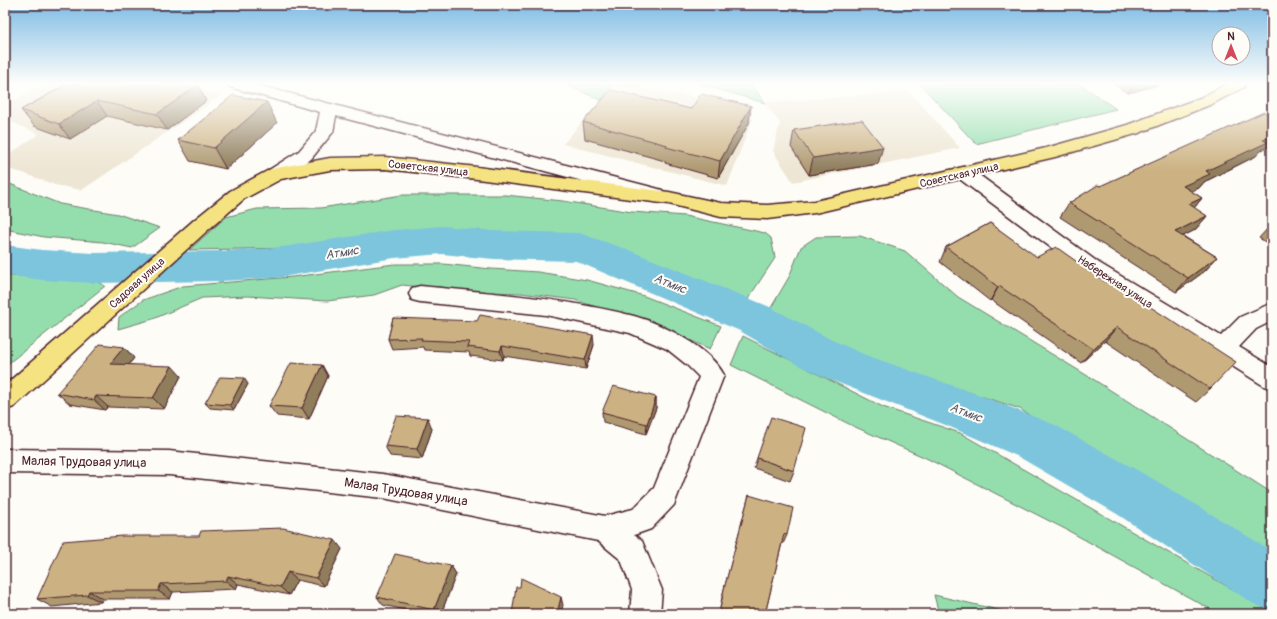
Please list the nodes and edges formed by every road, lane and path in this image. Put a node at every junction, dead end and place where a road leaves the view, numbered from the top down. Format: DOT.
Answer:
graph roads {
  1 [pos="328,113"];
  2 [pos="344,113"];
  3 [pos="1177,113"];
  4 [pos="964,173"];
  5 [pos="276,174"];
  6 [pos="669,198"];
  7 [pos="420,294"];
  8 [pos="1272,311"];
  9 [pos="1222,349"];
  10 [pos="1272,379"];
  11 [pos="5,400"];
  12 [pos="5,461"];
  13 [pos="605,529"];
  14 [pos="645,614"];
  1 -- 5 [label="street"];
  2 -- 6 [label="street, Советская улица"];
  3 -- 4 [label="main road, Советская улица"];
  4 -- 6 [label="main road, Советская улица"];
  4 -- 9 [label="street, Набережная улица"];
  5 -- 6 [label="main road, Советская улица"];
  5 -- 11 [label="main road, Садовая улица"];
  7 -- 13 [label="street, Малая Трудовая улица"];
  8 -- 9 [label="street"];
  9 -- 10 [label="street, Набережная улица"];
  12 -- 13 [label="street, Малая Трудовая улица"];
  13 -- 14 [label="street"];
}
